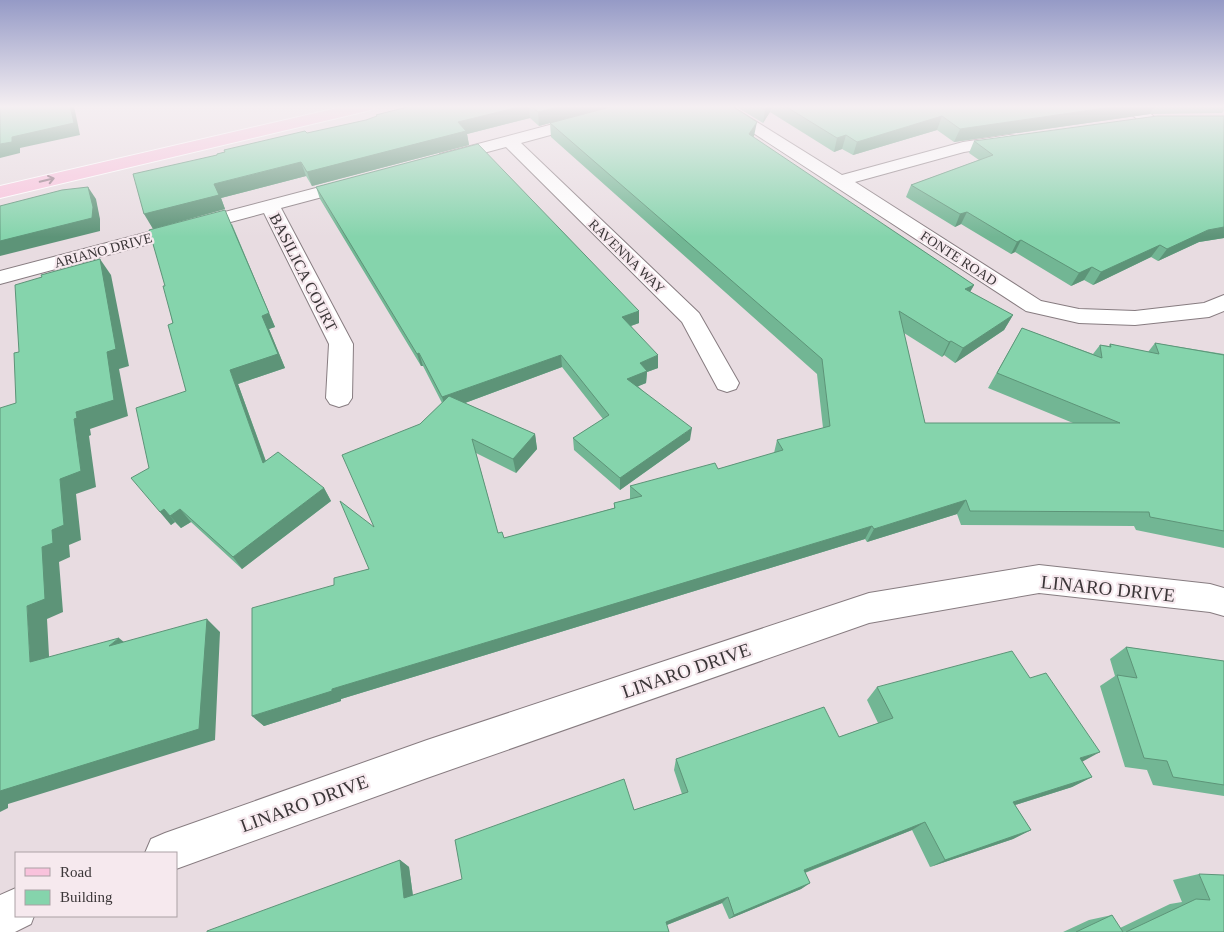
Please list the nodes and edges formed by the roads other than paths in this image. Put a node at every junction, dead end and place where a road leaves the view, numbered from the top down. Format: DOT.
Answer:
graph roads {
  1 [pos="176,149"];
  2 [pos="478,149"];
  3 [pos="518,149"];
  4 [pos="790,149"];
  5 [pos="951,149"];
  6 [pos="432,162"];
  7 [pos="375,177"];
  8 [pos="840,181"];
  9 [pos="0,192"];
  10 [pos="270,205"];
  11 [pos="0,278"];
  12 [pos="1224,302"];
  13 [pos="727,383"];
  14 [pos="339,398"];
  15 [pos="1224,602"];
  16 [pos="168,852"];
  17 [pos="15,910"];
  18 [pos="0,918"];
  9 -- 1 [label="main road, one-way"];
  2 -- 6 [label="street"];
  3 -- 13 [label="street, RAVENNA WAY"];
  4 -- 8 [label="street, FONTE ROAD"];
  5 -- 8 [label="street"];
  7 -- 10 [label="street, ARIANO DRIVE"];
  8 -- 12 [label="street, FONTE ROAD"];
  10 -- 11 [label="street, ARIANO DRIVE"];
  10 -- 14 [label="street, BASILICA COURT"];
  15 -- 16 [label="street, LINARO DRIVE"];
  17 -- 18 [label="street"];
}
